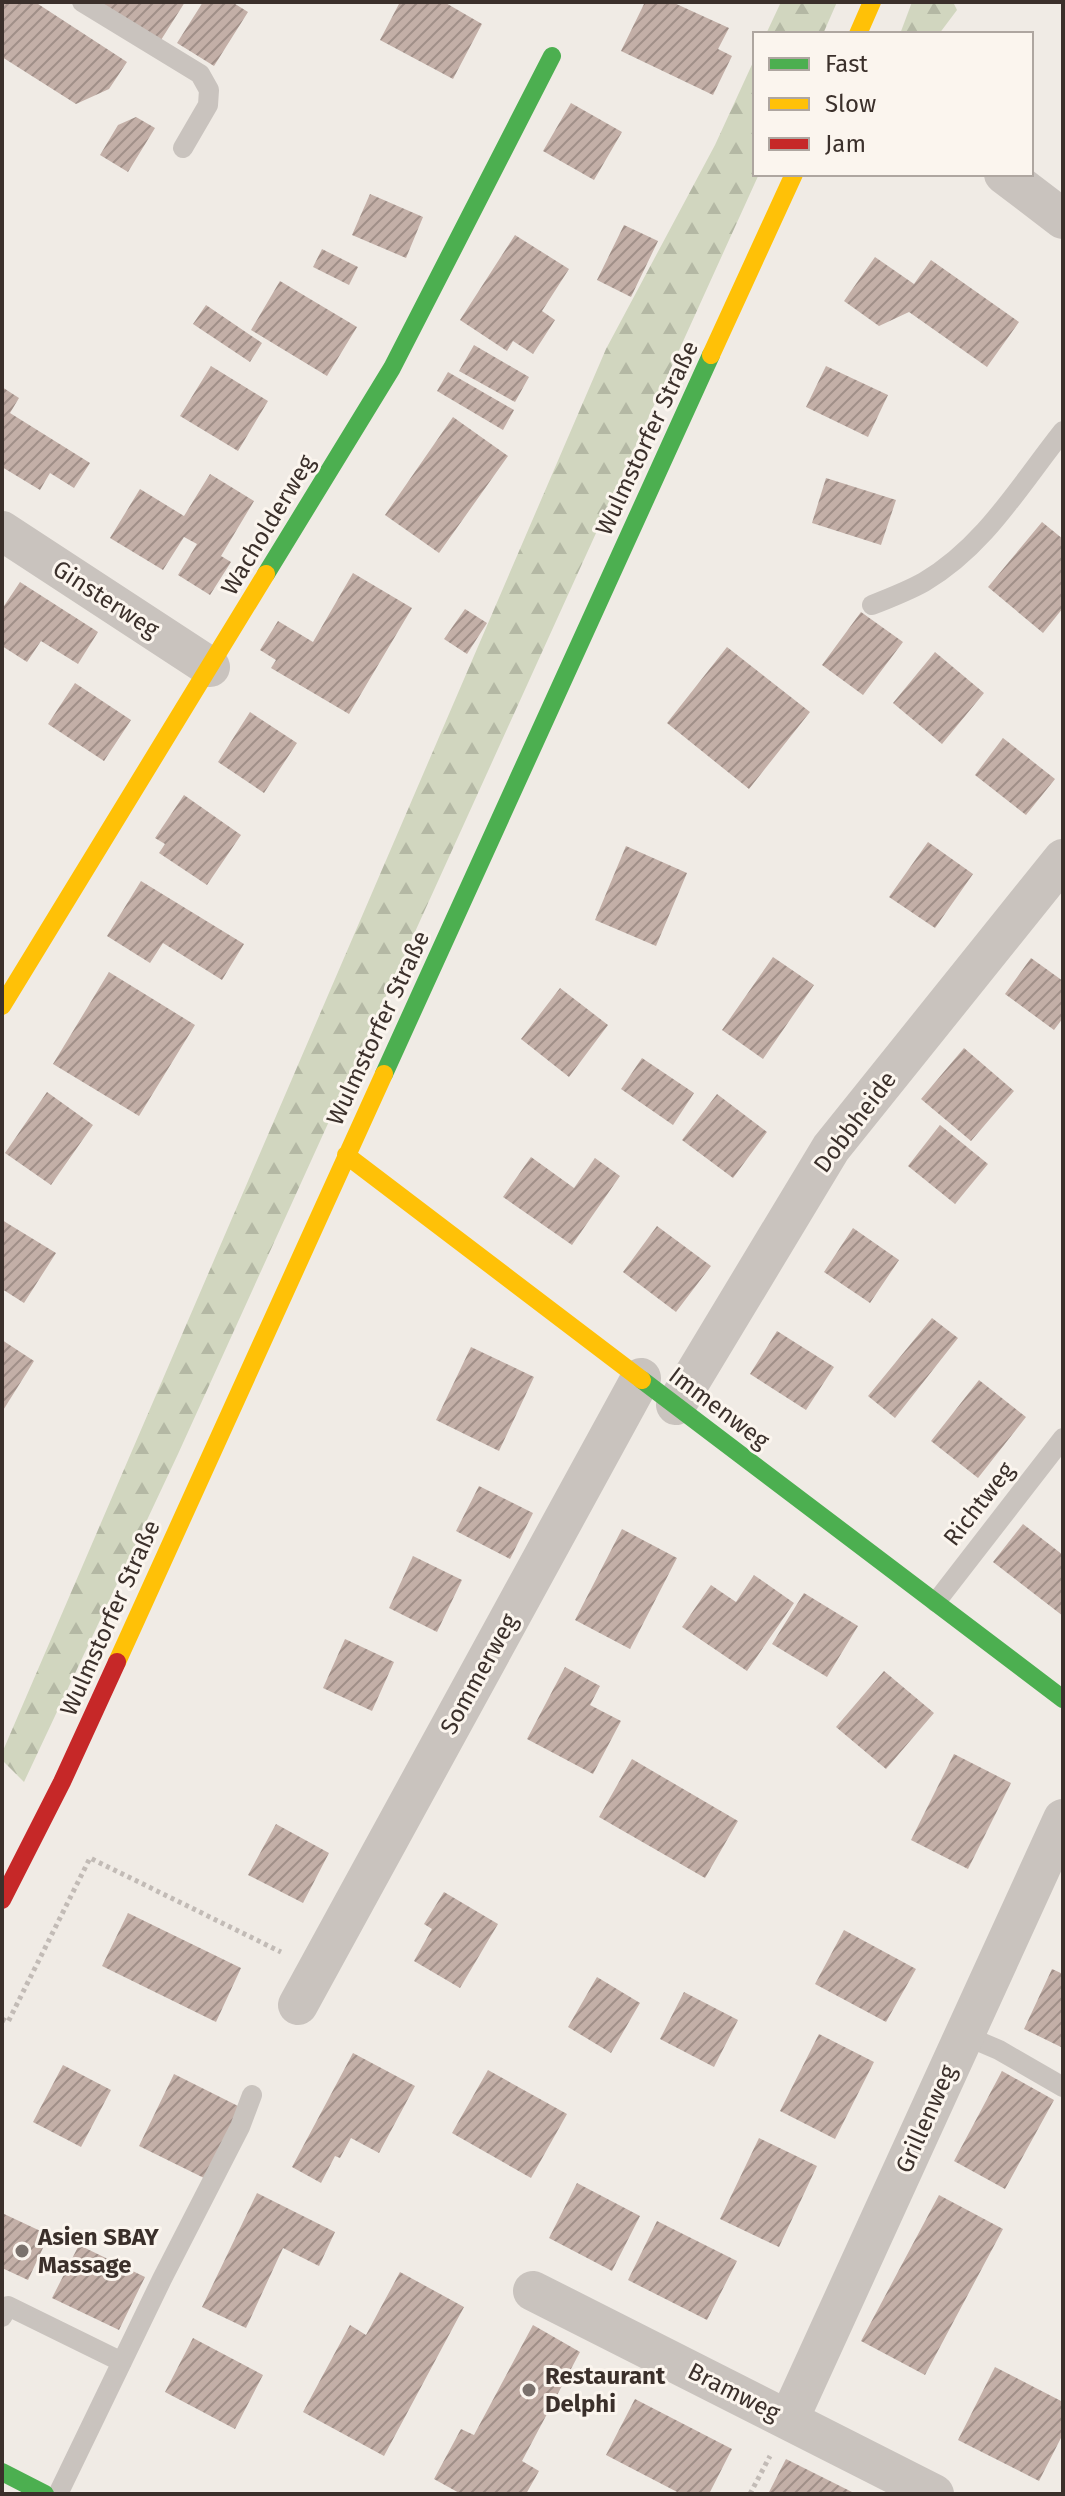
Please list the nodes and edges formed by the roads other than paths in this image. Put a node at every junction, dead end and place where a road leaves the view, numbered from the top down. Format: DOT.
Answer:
graph roads {
  1 [pos="82,2"];
  2 [pos="872,2"];
  3 [pos="859,32"];
  4 [pos="552,56"];
  5 [pos="183,148"];
  6 [pos="793,176"];
  7 [pos="1007,176"];
  8 [pos="1063,219"];
  9 [pos="1063,431"];
  10 [pos="4,535"];
  11 [pos="872,605"];
  12 [pos="210,667"];
  13 [pos="1063,859"];
  14 [pos="2,1006"];
  15 [pos="346,1155"];
  16 [pos="641,1378"];
  17 [pos="676,1405"];
  18 [pos="1063,1438"];
  19 [pos="936,1602"];
  20 [pos="1063,1699"];
  21 [pos="1063,1819"];
  22 [pos="2,1900"];
  23 [pos="298,2005"];
  24 [pos="964,2035"];
  25 [pos="1063,2087"];
  26 [pos="252,2095"];
  27 [pos="533,2291"];
  28 [pos="2,2317"];
  29 [pos="122,2362"];
  30 [pos="789,2419"];
  31 [pos="2,2472"];
  32 [pos="45,2494"];
  33 [pos="58,2494"];
  34 [pos="934,2494"];
  1 -- 5 [label="lane"];
  2 -- 3 [label="street"];
  4 -- 12 [label="street, Wacholderweg"];
  6 -- 15 [label="street, Wulmstorfer Straße"];
  7 -- 8 [label="street"];
  9 -- 11 [label="lane"];
  10 -- 12 [label="street, Ginsterweg"];
  12 -- 14 [label="street, Wacholderweg"];
  13 -- 17 [label="street, Dobbheide"];
  15 -- 16 [label="street, Immenweg"];
  15 -- 22 [label="street, Wulmstorfer Straße"];
  16 -- 17 [label="street, Immenweg"];
  16 -- 23 [label="street, Sommerweg"];
  17 -- 19 [label="street, Immenweg"];
  18 -- 19 [label="lane, Richtweg"];
  19 -- 20 [label="street, Immenweg"];
  21 -- 24 [label="street, Grillenweg"];
  24 -- 25 [label="lane"];
  24 -- 30 [label="street, Grillenweg"];
  26 -- 29 [label="lane"];
  27 -- 30 [label="street, Bramweg"];
  28 -- 29 [label="lane"];
  29 -- 33 [label="lane"];
  30 -- 34 [label="street, Bramweg"];
  31 -- 32 [label="street"];
}
